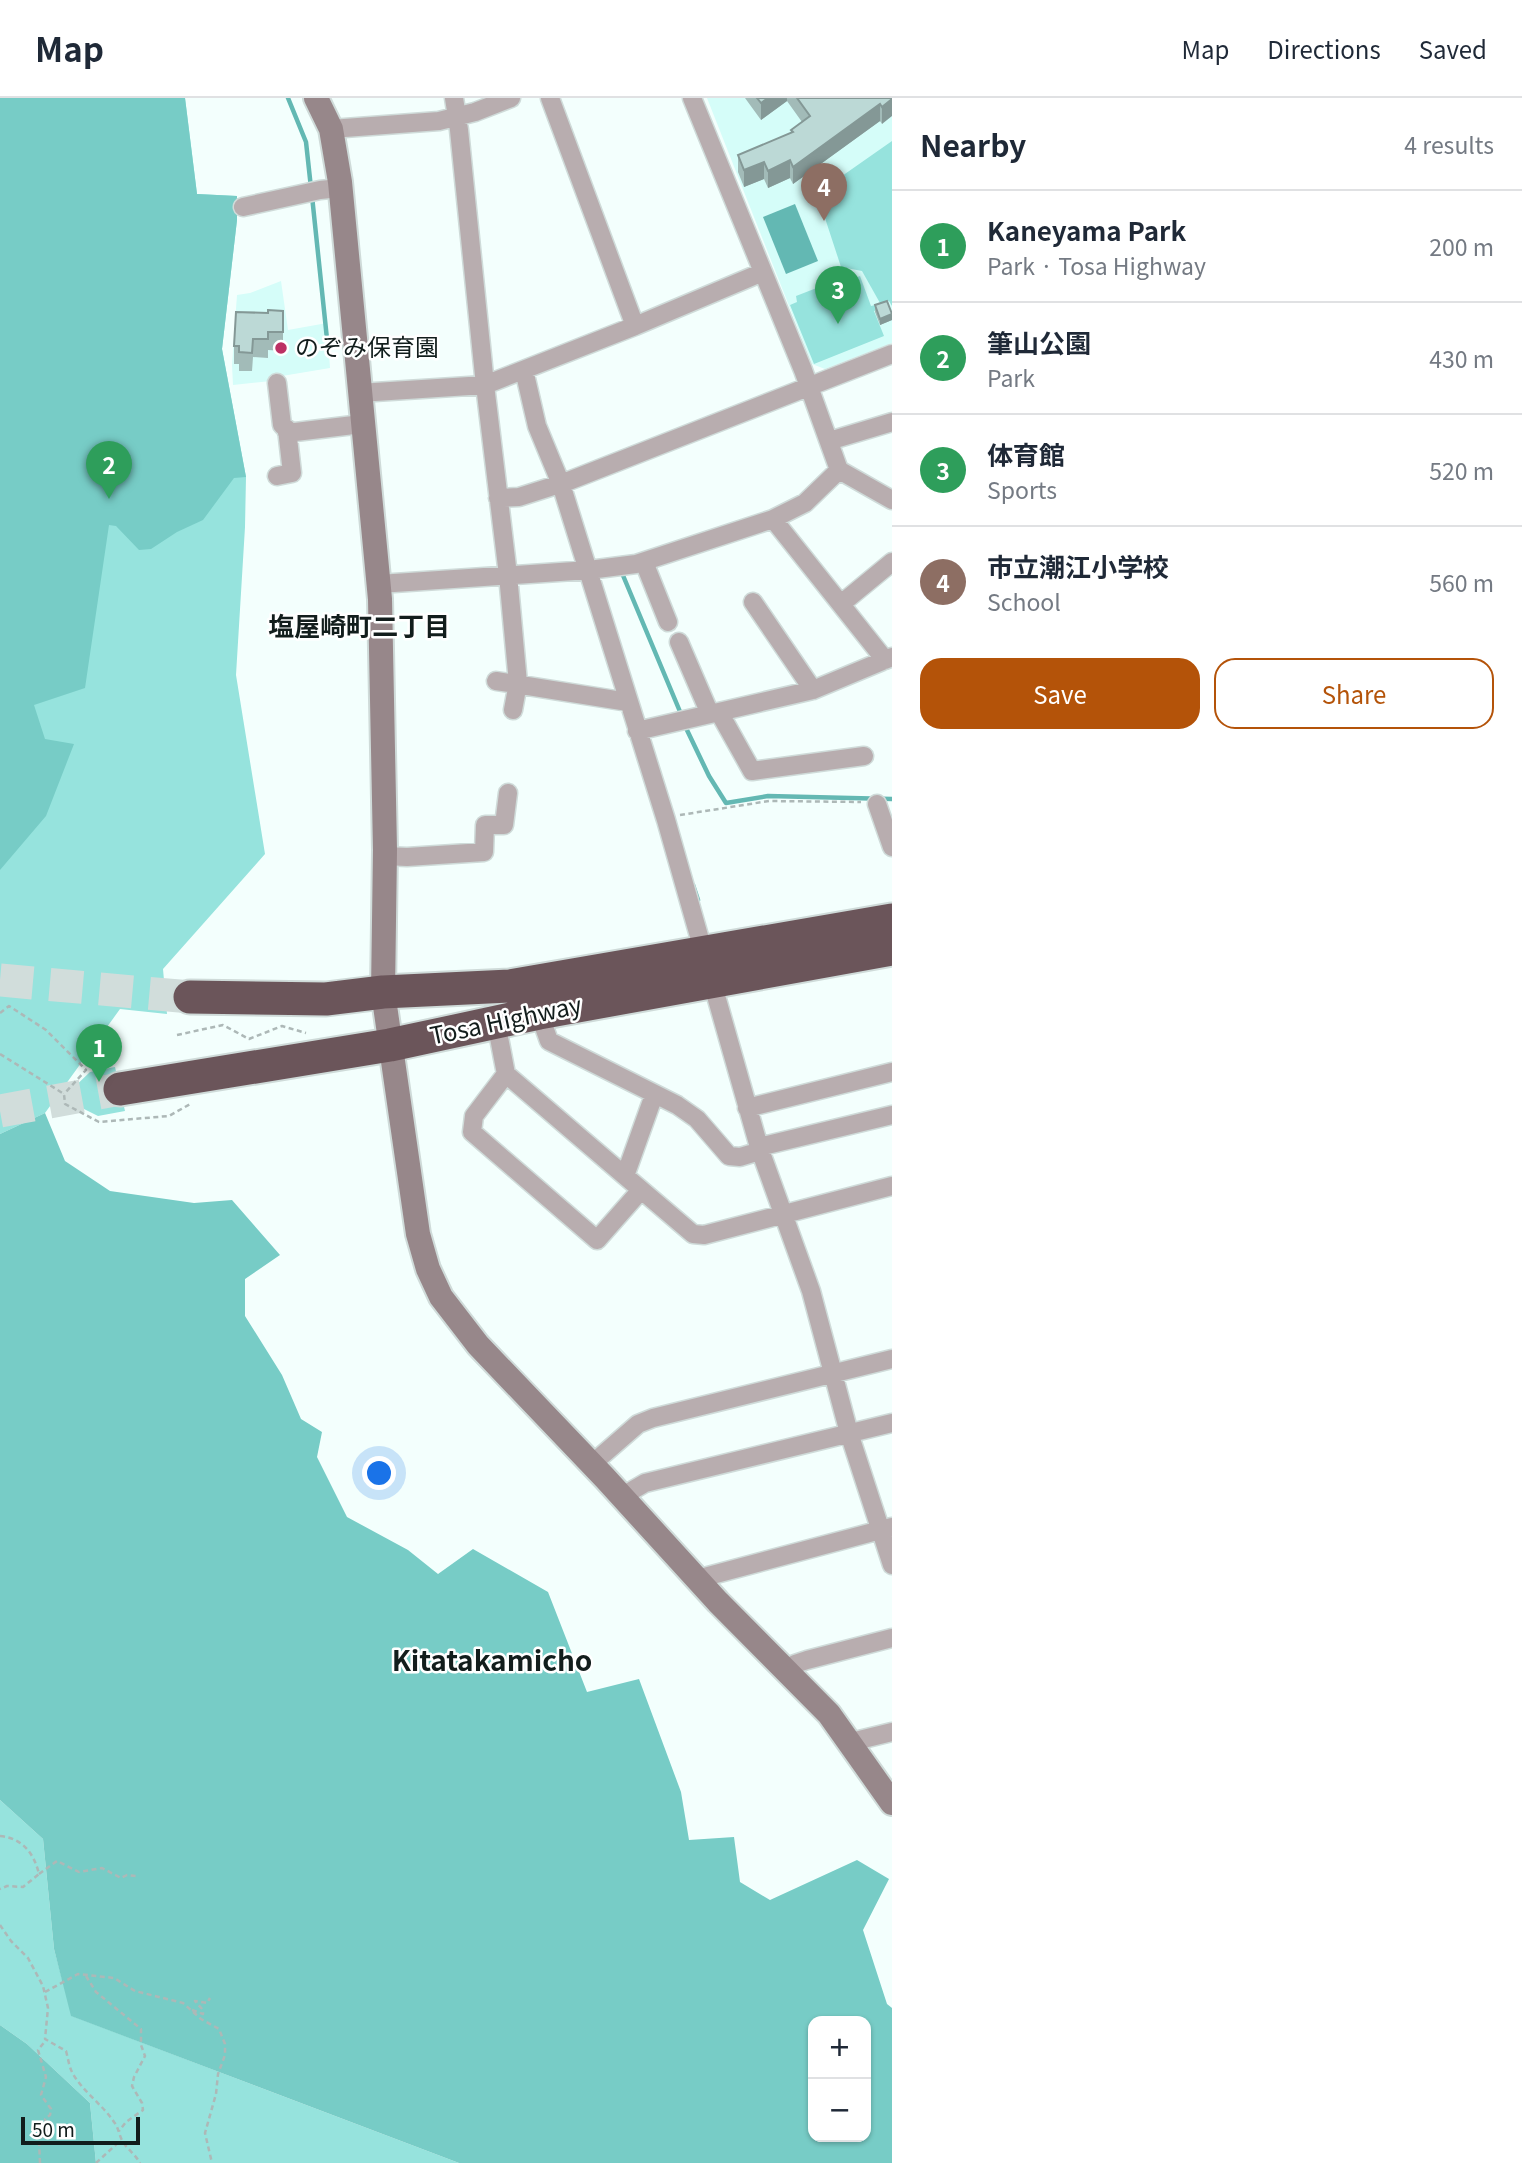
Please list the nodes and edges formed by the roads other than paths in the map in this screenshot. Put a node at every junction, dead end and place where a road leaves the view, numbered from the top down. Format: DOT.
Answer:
graph roads {
  1 [pos="316,98"];
  2 [pos="454,98"];
  3 [pos="511,98"];
  4 [pos="550,98"];
  5 [pos="692,98"];
  6 [pos="458,117"];
  7 [pos="331,129"];
  8 [pos="341,188"];
  9 [pos="243,207"];
  10 [pos="763,272"];
  11 [pos="635,327"];
  12 [pos="892,354"];
  13 [pos="524,370"];
  14 [pos="277,383"];
  15 [pos="485,385"];
  16 [pos="809,387"];
  17 [pos="359,393"];
  18 [pos="892,422"];
  19 [pos="362,424"];
  20 [pos="287,433"];
  21 [pos="829,441"];
  22 [pos="839,470"];
  23 [pos="277,476"];
  24 [pos="561,484"];
  25 [pos="498,498"];
  26 [pos="892,500"];
  27 [pos="773,519"];
  28 [pos="644,562"];
  29 [pos="892,562"];
  30 [pos="589,570"];
  31 [pos="508,575"];
  32 [pos="379,584"];
  33 [pos="753,602"];
  34 [pos="841,604"];
  35 [pos="668,621"];
  36 [pos="679,642"];
  37 [pos="889,658"];
  38 [pos="496,681"];
  39 [pos="518,683"];
  40 [pos="813,690"];
  41 [pos="628,702"];
  42 [pos="513,710"];
  43 [pos="714,713"];
  44 [pos="637,731"];
  45 [pos="864,756"];
  46 [pos="508,793"];
  47 [pos="877,804"];
  48 [pos="892,847"];
  49 [pos="385,856"];
  50 [pos="892,920"];
  51 [pos="892,949"];
  52 [pos="707,968"];
  53 [pos="383,992"];
  54 [pos="190,997"];
  55 [pos="539,1013"];
  56 [pos="496,1022"];
  57 [pos="390,1045"];
  58 [pos="892,1072"];
  59 [pos="506,1074"];
  60 [pos="120,1089"];
  61 [pos="654,1094"];
  62 [pos="747,1108"];
  63 [pos="892,1115"];
  64 [pos="760,1149"];
  65 [pos="625,1176"];
  66 [pos="892,1186"];
  67 [pos="641,1190"];
  68 [pos="785,1214"];
  69 [pos="892,1359"];
  70 [pos="832,1375"];
  71 [pos="892,1423"];
  72 [pos="849,1433"];
  73 [pos="591,1465"];
  74 [pos="621,1497"];
  75 [pos="886,1529"];
  76 [pos="892,1565"];
  77 [pos="697,1579"];
  78 [pos="892,1638"];
  79 [pos="787,1671"];
  80 [pos="892,1732"];
  81 [pos="850,1742"];
  82 [pos="892,1802"];
  1 -- 7 [label="street"];
  2 -- 6 [label="street"];
  3 -- 6 [label="street"];
  4 -- 11 [label="street"];
  5 -- 10 [label="street"];
  6 -- 7 [label="street"];
  6 -- 15 [label="street"];
  7 -- 8 [label="street"];
  8 -- 9 [label="street"];
  8 -- 17 [label="street"];
  10 -- 11 [label="street"];
  10 -- 16 [label="street"];
  11 -- 13 [label="street"];
  12 -- 16 [label="street"];
  13 -- 15 [label="street"];
  13 -- 24 [label="street"];
  14 -- 20 [label="street"];
  15 -- 17 [label="street"];
  15 -- 25 [label="street"];
  16 -- 21 [label="street"];
  16 -- 24 [label="street"];
  17 -- 19 [label="street"];
  18 -- 21 [label="street"];
  19 -- 20 [label="street"];
  19 -- 32 [label="street"];
  20 -- 23 [label="street"];
  21 -- 22 [label="street"];
  22 -- 26 [label="street"];
  22 -- 27 [label="street"];
  24 -- 25 [label="street"];
  24 -- 30 [label="street"];
  25 -- 31 [label="street"];
  27 -- 28 [label="street"];
  27 -- 34 [label="street"];
  28 -- 30 [label="street"];
  28 -- 35 [label="street"];
  29 -- 34 [label="street"];
  30 -- 31 [label="street"];
  30 -- 41 [label="street"];
  31 -- 32 [label="street"];
  31 -- 39 [label="street"];
  32 -- 49 [label="street"];
  33 -- 40 [label="street"];
  34 -- 37 [label="street"];
  36 -- 43 [label="street"];
  37 -- 40 [label="street"];
  38 -- 39 [label="street"];
  39 -- 41 [label="street"];
  39 -- 42 [label="street"];
  40 -- 43 [label="street"];
  41 -- 44 [label="street"];
  43 -- 44 [label="street"];
  43 -- 45 [label="street"];
  44 -- 52 [label="street"];
  46 -- 49 [label="street"];
  47 -- 48 [label="street"];
  49 -- 53 [label="street"];
  50 -- 52 [label="highway, Tosa Highway"];
  51 -- 52 [label="highway, Tosa Highway"];
  52 -- 53 [label="highway, Tosa Highway"];
  52 -- 55 [label="highway, Tosa Highway"];
  52 -- 62 [label="street"];
  53 -- 54 [label="highway, Tosa Highway"];
  53 -- 57 [label="street"];
  55 -- 56 [label="highway, Tosa Highway"];
  55 -- 61 [label="street"];
  56 -- 57 [label="highway, Tosa Highway"];
  56 -- 59 [label="street"];
  57 -- 60 [label="highway, Tosa Highway"];
  57 -- 73 [label="street"];
  58 -- 62 [label="street"];
  59 -- 65 [label="street"];
  59 -- 67 [label="street"];
  61 -- 64 [label="street"];
  61 -- 65 [label="street"];
  62 -- 64 [label="street"];
  63 -- 64 [label="street"];
  64 -- 68 [label="street"];
  65 -- 67 [label="street"];
  66 -- 68 [label="street"];
  67 -- 68 [label="street"];
  68 -- 70 [label="street"];
  69 -- 70 [label="street"];
  70 -- 72 [label="street"];
  70 -- 73 [label="street"];
  71 -- 72 [label="street"];
  72 -- 74 [label="street"];
  72 -- 75 [label="street"];
  73 -- 74 [label="street"];
  74 -- 77 [label="street"];
  75 -- 76 [label="street"];
  75 -- 77 [label="street"];
  77 -- 79 [label="street"];
  78 -- 79 [label="street"];
  79 -- 81 [label="street"];
  80 -- 81 [label="street"];
  81 -- 82 [label="street"];
}
